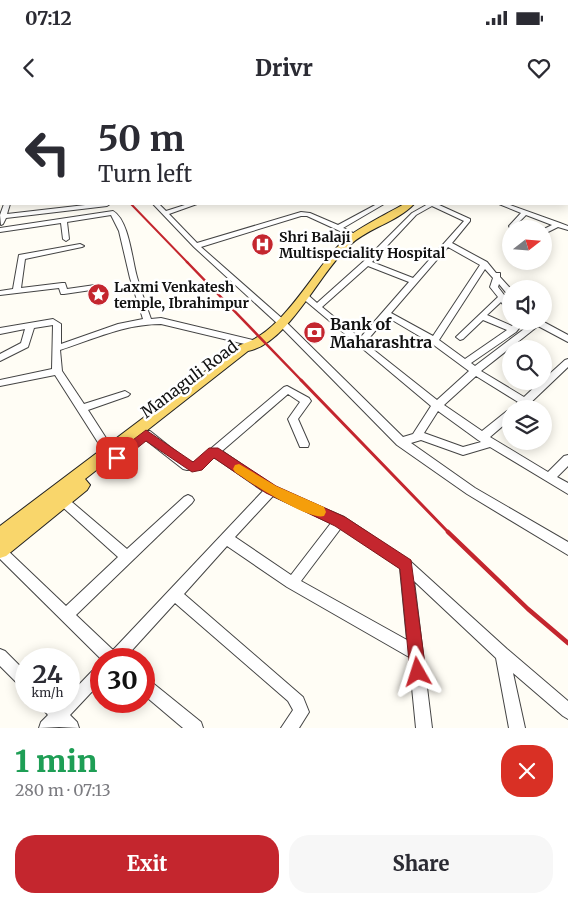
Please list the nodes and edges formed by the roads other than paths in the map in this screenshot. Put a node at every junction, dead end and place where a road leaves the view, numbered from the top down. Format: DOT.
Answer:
graph roads {
  1 [pos="144,100"];
  2 [pos="151,100"];
  3 [pos="7,205"];
  4 [pos="99,205"];
  5 [pos="157,205"];
  6 [pos="191,205"];
  7 [pos="379,205"];
  8 [pos="408,205"];
  9 [pos="430,205"];
  10 [pos="434,205"];
  11 [pos="505,205"];
  12 [pos="526,212"];
  13 [pos="165,213"];
  14 [pos="1,217"];
  15 [pos="64,220"];
  16 [pos="518,220"];
  17 [pos="558,224"];
  18 [pos="552,227"];
  19 [pos="338,228"];
  20 [pos="568,228"];
  21 [pos="0,232"];
  22 [pos="355,236"];
  23 [pos="66,239"];
  24 [pos="447,243"];
  25 [pos="80,246"];
  26 [pos="196,246"];
  27 [pos="367,263"];
  28 [pos="484,264"];
  29 [pos="497,275"];
  30 [pos="414,281"];
  31 [pos="502,281"];
  32 [pos="96,287"];
  33 [pos="17,290"];
  34 [pos="0,293"];
  35 [pos="305,297"];
  36 [pos="502,297"];
  37 [pos="318,308"];
  38 [pos="386,313"];
  39 [pos="484,317"];
  40 [pos="147,320"];
  41 [pos="282,323"];
  42 [pos="31,325"];
  43 [pos="502,325"];
  44 [pos="513,330"];
  45 [pos="525,330"];
  46 [pos="551,330"];
  47 [pos="0,331"];
  48 [pos="460,337"];
  49 [pos="568,339"];
  50 [pos="434,341"];
  51 [pos="360,343"];
  52 [pos="255,345"];
  53 [pos="56,348"];
  54 [pos="0,358"];
  55 [pos="568,362"];
  56 [pos="464,364"];
  57 [pos="56,370"];
  58 [pos="475,371"];
  59 [pos="0,383"];
  60 [pos="125,394"];
  61 [pos="513,400"];
  62 [pos="527,400"];
  63 [pos="437,405"];
  64 [pos="83,408"];
  65 [pos="502,424"];
  66 [pos="146,434"];
  67 [pos="417,436"];
  68 [pos="487,440"];
  69 [pos="401,442"];
  70 [pos="304,444"];
  71 [pos="214,451"];
  72 [pos="110,452"];
  73 [pos="568,459"];
  74 [pos="549,478"];
  75 [pos="271,490"];
  76 [pos="568,490"];
  77 [pos="62,500"];
  78 [pos="188,500"];
  79 [pos="340,521"];
  80 [pos="3,529"];
  81 [pos="227,538"];
  82 [pos="566,545"];
  83 [pos="0,550"];
  84 [pos="127,557"];
  85 [pos="406,565"];
  86 [pos="292,582"];
  87 [pos="174,594"];
  88 [pos="66,615"];
  89 [pos="101,648"];
  90 [pos="123,648"];
  91 [pos="416,653"];
  92 [pos="502,654"];
  93 [pos="2,662"];
  94 [pos="15,673"];
  95 [pos="90,683"];
  96 [pos="155,694"];
  97 [pos="568,711"];
  98 [pos="59,715"];
  99 [pos="47,728"];
  100 [pos="71,728"];
  101 [pos="195,728"];
  102 [pos="289,728"];
  103 [pos="424,728"];
  104 [pos="517,728"];
  1 -- 2 [label="street"];
  3 -- 14 [label="street"];
  4 -- 14 [label="street"];
  5 -- 13 [label="street"];
  6 -- 13 [label="street"];
  7 -- 19 [label="street"];
  8 -- 22 [label="main road, Managuli Road"];
  9 -- 27 [label="street"];
  10 -- 24 [label="street"];
  11 -- 12 [label="street"];
  12 -- 16 [label="street"];
  12 -- 17 [label="street"];
  13 -- 26 [label="street"];
  14 -- 21 [label="street"];
  15 -- 21 [label="street"];
  15 -- 23 [label="street"];
  15 -- 40 [label="street"];
  17 -- 18 [label="street"];
  17 -- 20 [label="street"];
  19 -- 22 [label="street"];
  19 -- 26 [label="street"];
  22 -- 35 [label="main road, Managuli Road"];
  24 -- 28 [label="street"];
  24 -- 30 [label="street"];
  25 -- 33 [label="street"];
  26 -- 41 [label="street"];
  27 -- 30 [label="street"];
  27 -- 37 [label="street"];
  28 -- 29 [label="street"];
  28 -- 50 [label="street"];
  29 -- 31 [label="street"];
  29 -- 36 [label="street"];
  30 -- 38 [label="street"];
  32 -- 33 [label="street"];
  33 -- 34 [label="street"];
  35 -- 37 [label="street"];
  35 -- 41 [label="main road, Managuli Road"];
  36 -- 39 [label="street"];
  37 -- 51 [label="street"];
  38 -- 50 [label="street"];
  38 -- 51 [label="street"];
  39 -- 43 [label="street"];
  39 -- 48 [label="street"];
  40 -- 52 [label="street"];
  40 -- 53 [label="street"];
  41 -- 52 [label="main road, Managuli Road"];
  41 -- 69 [label="street"];
  42 -- 47 [label="street"];
  42 -- 53 [label="street"];
  42 -- 54 [label="street"];
  44 -- 56 [label="street"];
  45 -- 58 [label="street"];
  46 -- 49 [label="street"];
  50 -- 56 [label="street"];
  51 -- 63 [label="street"];
  52 -- 66 [label="main road, Managuli Road"];
  52 -- 72 [label="main road, Managuli Road"];
  53 -- 57 [label="street"];
  55 -- 62 [label="street"];
  56 -- 58 [label="street"];
  57 -- 59 [label="street"];
  57 -- 64 [label="street"];
  58 -- 61 [label="street"];
  58 -- 63 [label="street"];
  60 -- 64 [label="street"];
  63 -- 67 [label="street"];
  63 -- 68 [label="street"];
  64 -- 72 [label="street"];
  65 -- 68 [label="street"];
  66 -- 71 [label="street"];
  66 -- 77 [label="main road, Managuli Road"];
  67 -- 68 [label="street"];
  67 -- 69 [label="street"];
  68 -- 74 [label="street"];
  69 -- 82 [label="street"];
  70 -- 71 [label="street"];
  71 -- 75 [label="street"];
  72 -- 80 [label="main road, Managuli Road"];
  73 -- 74 [label="street"];
  74 -- 76 [label="street"];
  75 -- 79 [label="street"];
  75 -- 81 [label="street"];
  77 -- 83 [label="main road, Managuli Road"];
  77 -- 84 [label="street"];
  78 -- 84 [label="street"];
  79 -- 85 [label="street"];
  79 -- 86 [label="street"];
  81 -- 86 [label="street"];
  81 -- 87 [label="street"];
  83 -- 88 [label="street"];
  84 -- 88 [label="street"];
  85 -- 91 [label="street"];
  85 -- 92 [label="street"];
  86 -- 91 [label="street"];
  87 -- 90 [label="street"];
  87 -- 102 [label="street"];
  88 -- 89 [label="street"];
  91 -- 103 [label="street"];
  92 -- 97 [label="street"];
  92 -- 104 [label="street"];
  93 -- 94 [label="street"];
  95 -- 98 [label="street"];
  96 -- 101 [label="street"];
  98 -- 99 [label="street"];
  98 -- 100 [label="street"];
}
